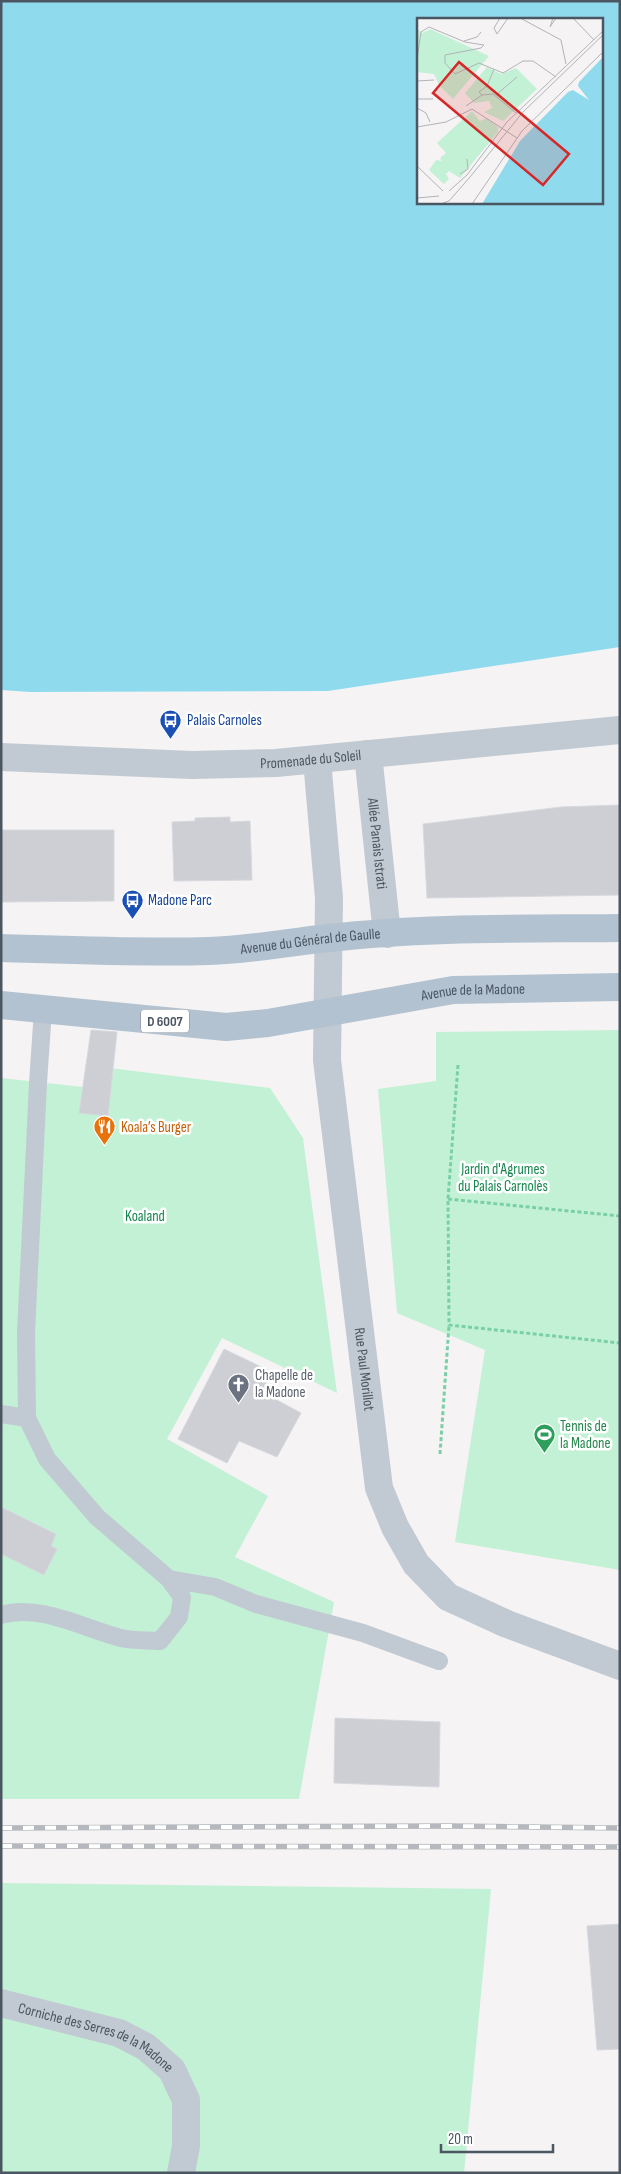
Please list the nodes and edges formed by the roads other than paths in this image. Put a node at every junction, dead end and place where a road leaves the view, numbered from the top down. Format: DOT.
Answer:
graph roads {
  1 [pos="620,730"];
  2 [pos="368,754"];
  3 [pos="1,757"];
  4 [pos="317,760"];
  5 [pos="620,928"];
  6 [pos="387,934"];
  7 [pos="329,938"];
  8 [pos="1,948"];
  9 [pos="620,987"];
  10 [pos="1,1005"];
  11 [pos="43,1010"];
  12 [pos="328,1012"];
  13 [pos="1,1414"];
  14 [pos="27,1418"];
  15 [pos="169,1579"];
  16 [pos="1,1615"];
  17 [pos="439,1661"];
  18 [pos="620,1666"];
  19 [pos="1,2003"];
  20 [pos="181,2173"];
  1 -- 2 [label="street, Promenade du Soleil"];
  2 -- 4 [label="street, Promenade du Soleil"];
  2 -- 6 [label="street, Allée Panais Istrati"];
  3 -- 4 [label="street, Promenade du Soleil"];
  4 -- 7 [label="street"];
  5 -- 6 [label="main road, Avenue du Général de Gaulle"];
  6 -- 7 [label="main road, Avenue du Général de Gaulle"];
  7 -- 8 [label="main road, Avenue du Général de Gaulle"];
  7 -- 12 [label="street, Rue Paul Morillot"];
  9 -- 12 [label="main road, Avenue de la Madone / D 6007"];
  10 -- 11 [label="main road, D 6007"];
  11 -- 12 [label="main road, D 6007"];
  11 -- 14 [label="lane"];
  12 -- 18 [label="street, Rue Paul Morillot"];
  13 -- 14 [label="lane"];
  14 -- 15 [label="lane"];
  15 -- 16 [label="lane"];
  15 -- 17 [label="lane"];
  19 -- 20 [label="street, Corniche des Serres de la Madone"];
}
